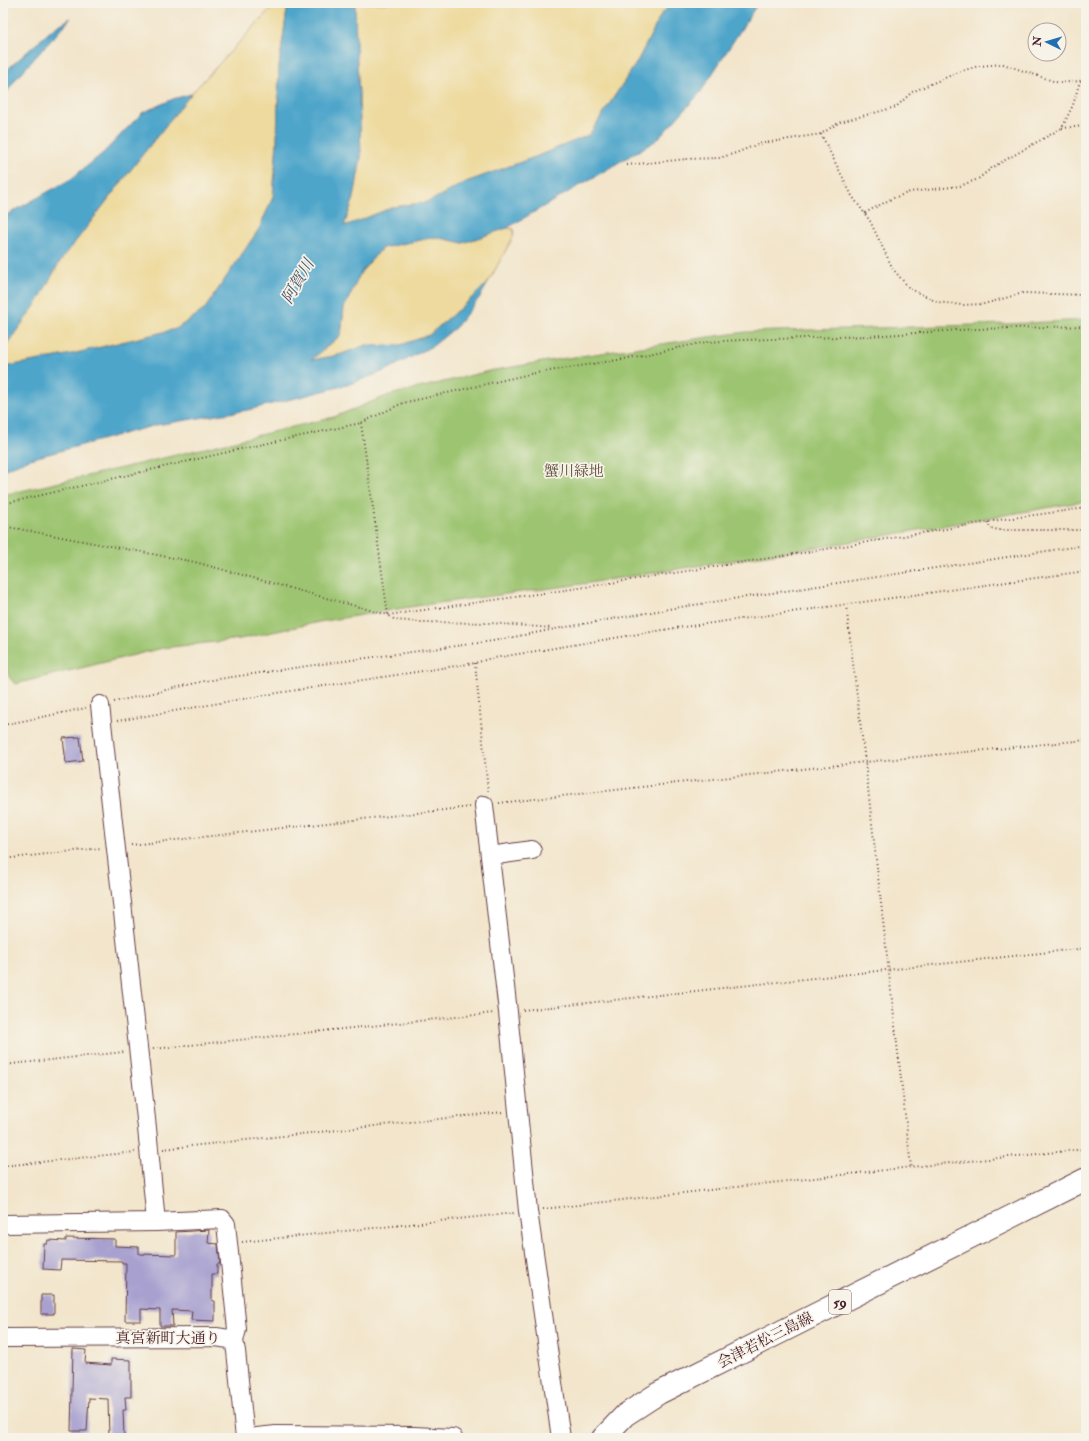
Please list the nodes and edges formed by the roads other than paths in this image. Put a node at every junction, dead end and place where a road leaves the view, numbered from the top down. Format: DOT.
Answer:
graph roads {
  1 [pos="100,706"];
  2 [pos="487,805"];
  3 [pos="532,850"];
  4 [pos="490,856"];
  5 [pos="1086,1180"];
  6 [pos="156,1222"];
  7 [pos="3,1224"];
  8 [pos="3,1338"];
  9 [pos="234,1341"];
  10 [pos="244,1438"];
  11 [pos="248,1438"];
  12 [pos="453,1438"];
  13 [pos="561,1438"];
  14 [pos="603,1438"];
  1 -- 6 [label="street"];
  2 -- 4 [label="street"];
  3 -- 4 [label="street"];
  4 -- 13 [label="street"];
  5 -- 14 [label="main road, 会津若松三島線 / 59"];
  6 -- 7 [label="street"];
  6 -- 9 [label="street"];
  8 -- 9 [label="street, 真宮新町大通り"];
  9 -- 10 [label="street, 真宮新町大通り"];
  11 -- 12 [label="street"];
}
